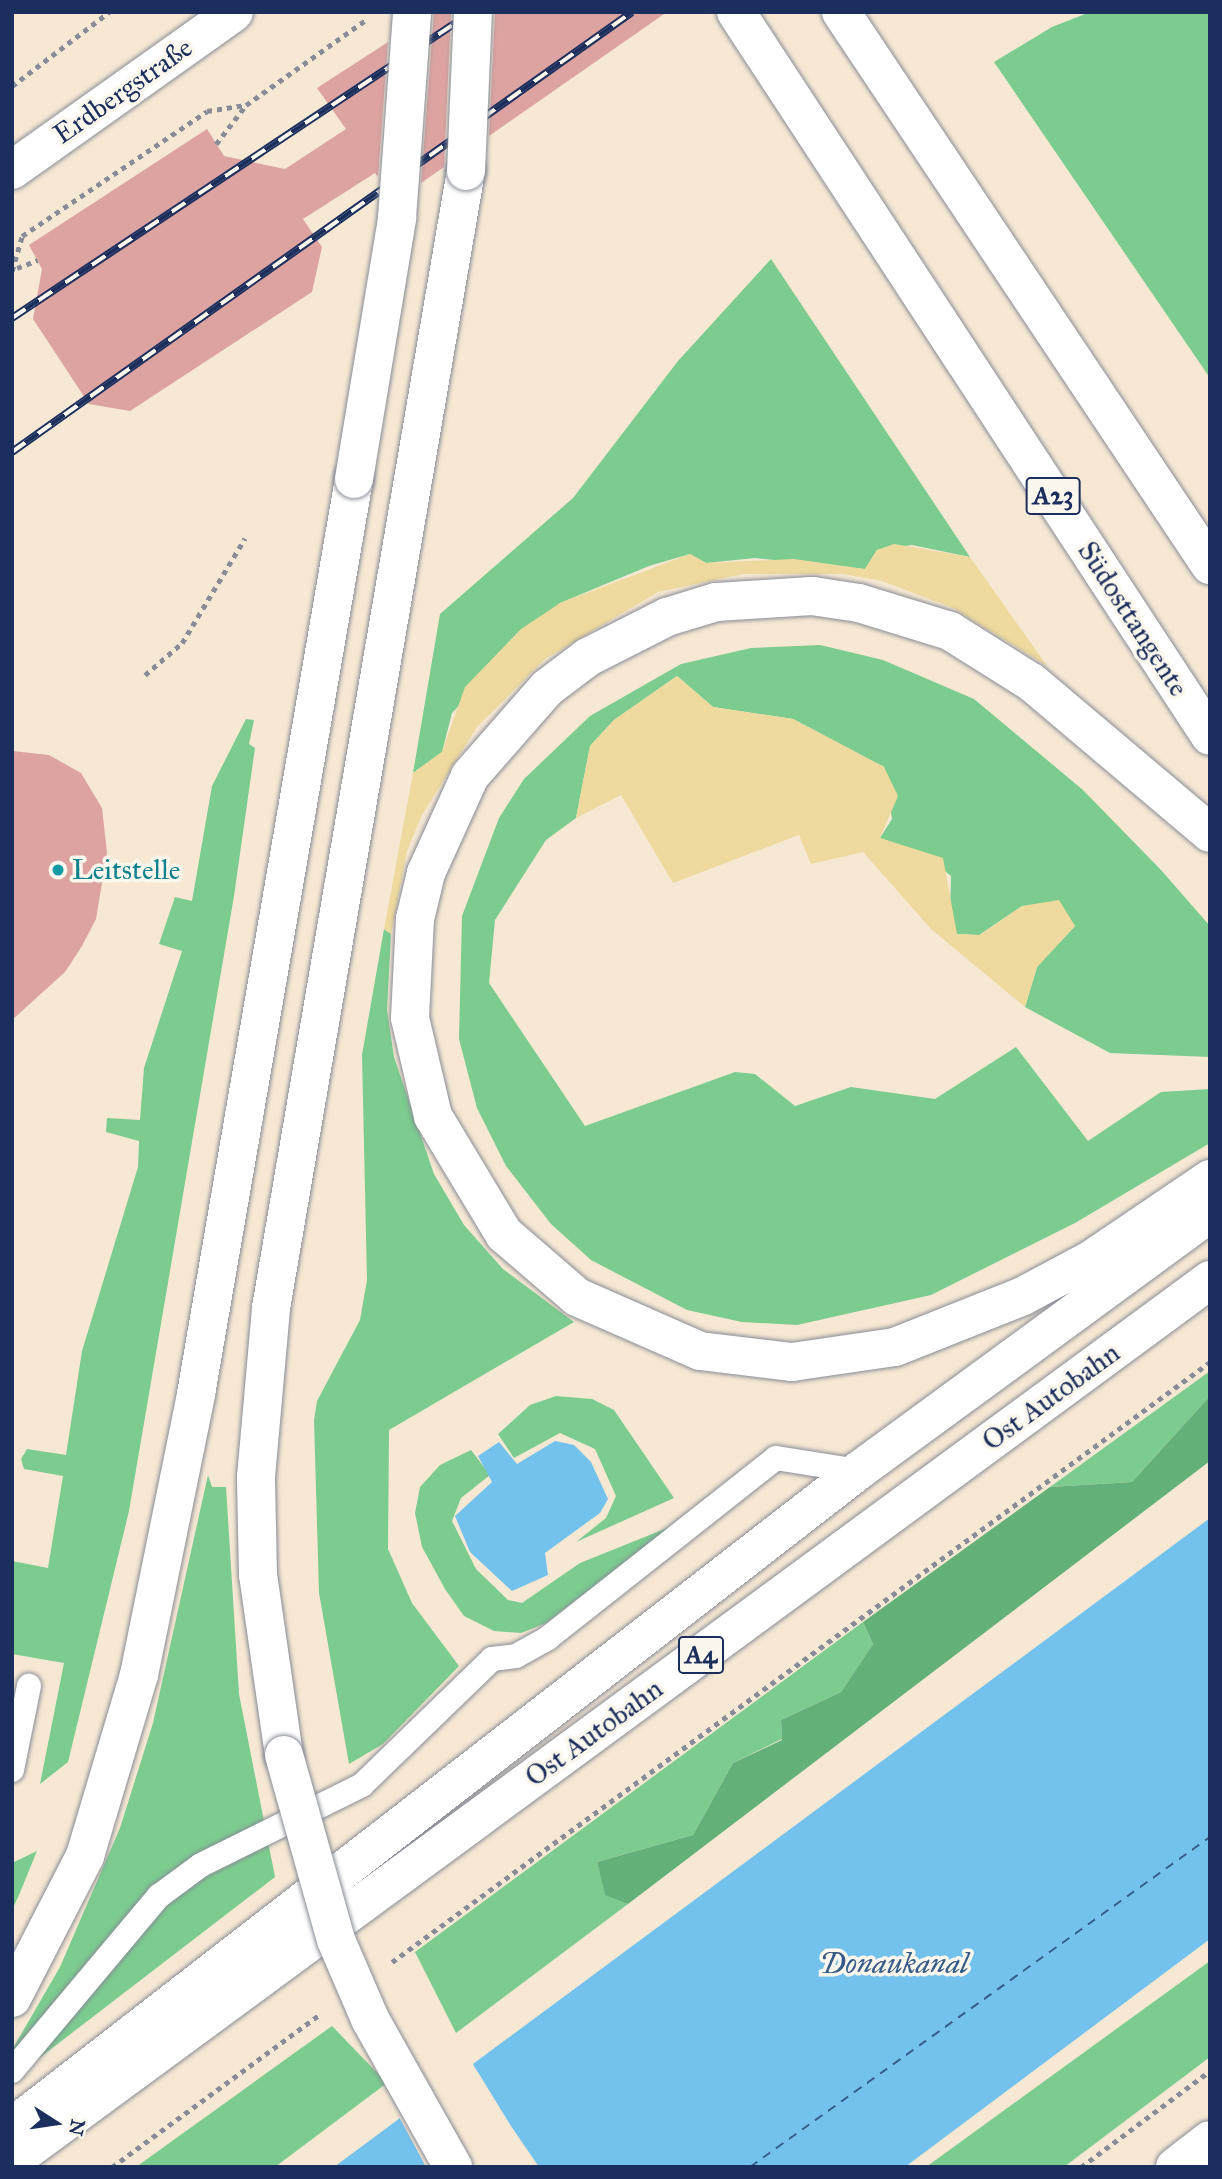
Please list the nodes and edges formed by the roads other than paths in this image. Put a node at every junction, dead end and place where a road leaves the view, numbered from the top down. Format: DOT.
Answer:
graph roads {
  1 [pos="234,12"];
  2 [pos="412,12"];
  3 [pos="473,12"];
  4 [pos="736,12"];
  5 [pos="841,12"];
  6 [pos="12,170"];
  7 [pos="1210,565"];
  8 [pos="1210,736"];
  9 [pos="1210,833"];
  10 [pos="1210,1179"];
  11 [pos="1210,1213"];
  12 [pos="1210,1280"];
  13 [pos="858,1471"];
  14 [pos="29,1686"];
  15 [pos="12,1770"];
  16 [pos="12,1998"];
  17 [pos="12,2071"];
  18 [pos="12,2127"];
  19 [pos="1210,2140"];
  20 [pos="12,2161"];
  21 [pos="453,2167"];
  22 [pos="1175,2167"];
  1 -- 6 [label="main road, Erdbergstraße"];
  2 -- 16 [label="main road, bridge"];
  3 -- 21 [label="main road, bridge"];
  4 -- 8 [label="main road, Südosttangente / A23"];
  5 -- 7 [label="main road"];
  9 -- 10 [label="main road"];
  11 -- 13 [label="main road"];
  12 -- 20 [label="main road, Ost Autobahn / A4"];
  13 -- 17 [label="lane"];
  13 -- 18 [label="main road"];
  14 -- 15 [label="lane"];
  19 -- 22 [label="main road"];
}
